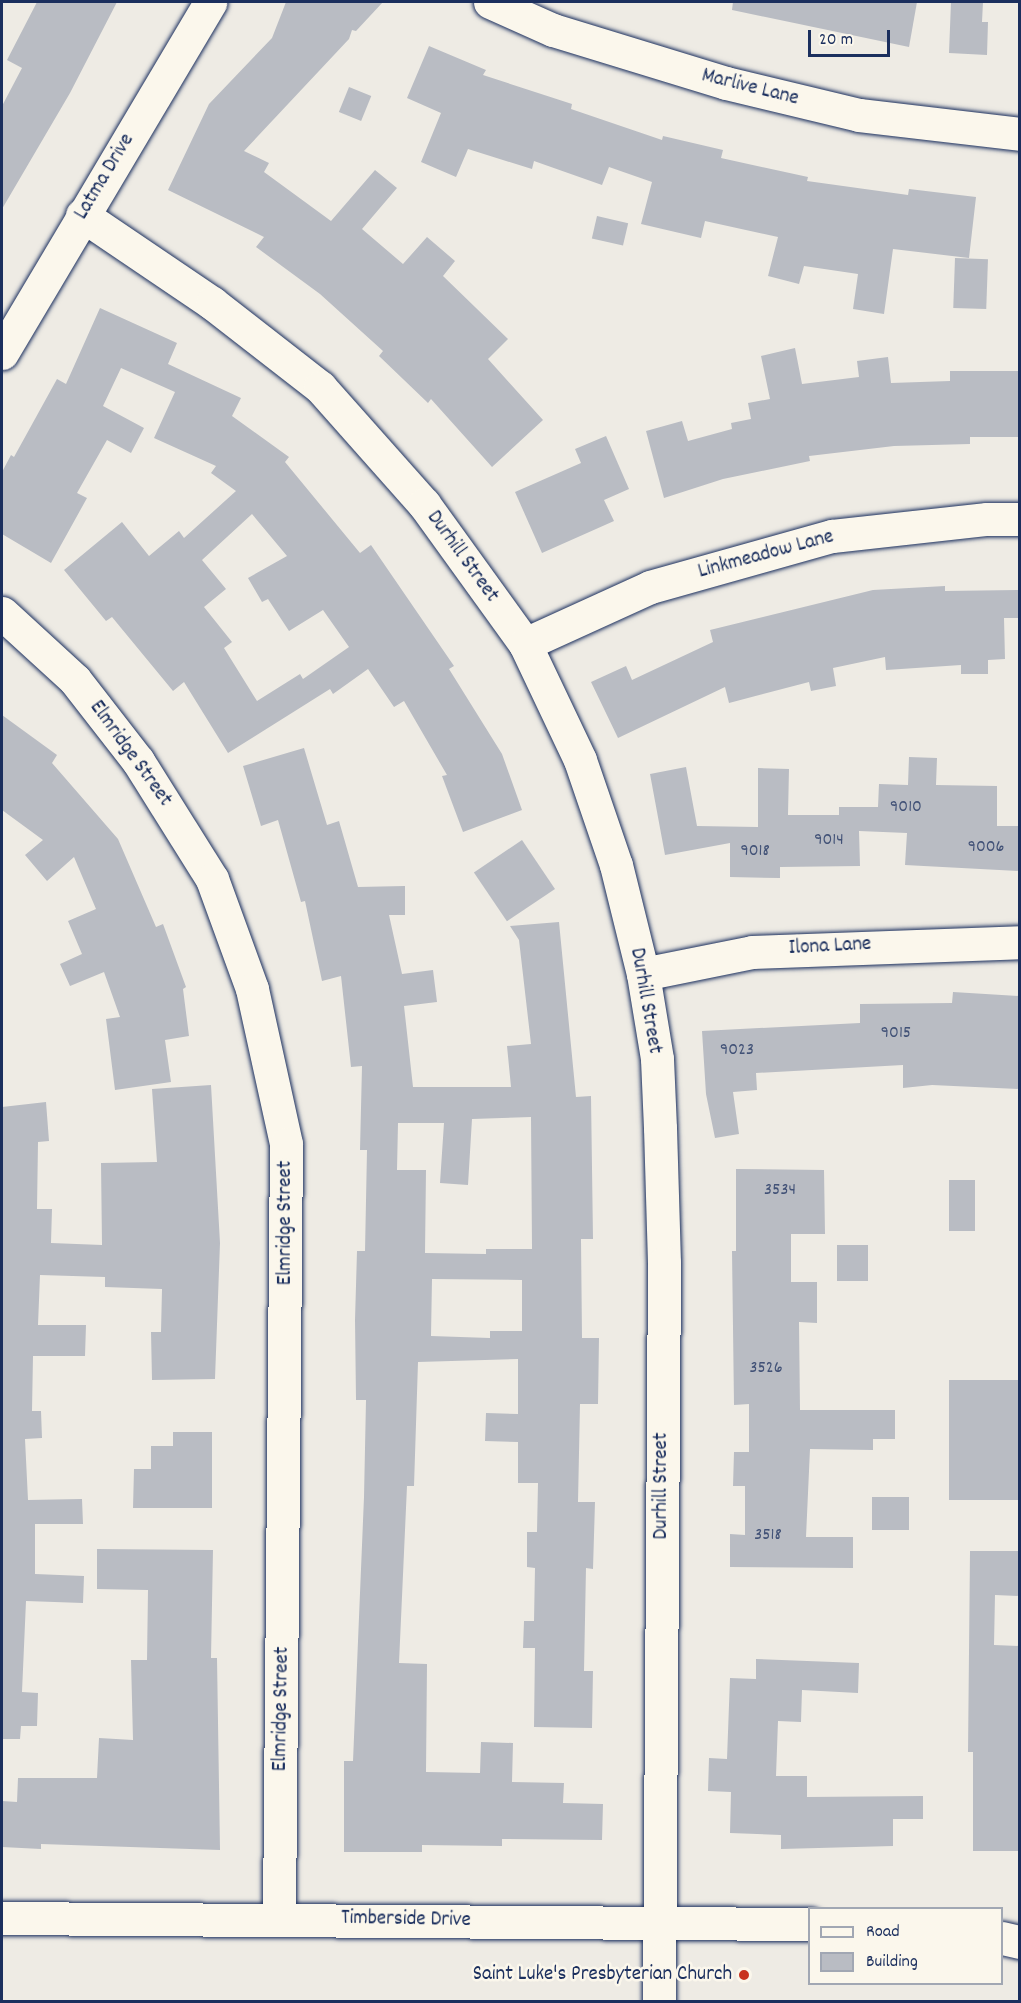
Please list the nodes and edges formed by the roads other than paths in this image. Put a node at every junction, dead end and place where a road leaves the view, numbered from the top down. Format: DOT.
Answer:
graph roads {
  1 [pos="210,2"];
  2 [pos="490,2"];
  3 [pos="1020,134"];
  4 [pos="82,215"];
  5 [pos="2,353"];
  6 [pos="1020,519"];
  7 [pos="2,613"];
  8 [pos="525,644"];
  9 [pos="1020,942"];
  10 [pos="643,974"];
  11 [pos="2,1918"];
  12 [pos="279,1918"];
  13 [pos="659,1924"];
  14 [pos="808,1924"];
  15 [pos="1003,1938"];
  16 [pos="1020,1942"];
  17 [pos="659,2001"];
  1 -- 4 [label="street, Latma Drive"];
  2 -- 3 [label="street, Marlive Lane"];
  4 -- 5 [label="street, Latma Drive"];
  4 -- 8 [label="street, Durhill Street"];
  6 -- 8 [label="street, Linkmeadow Lane"];
  7 -- 12 [label="street, Elmridge Street"];
  8 -- 10 [label="street, Durhill Street"];
  9 -- 10 [label="street, Ilona Lane"];
  10 -- 13 [label="street, Durhill Street"];
  11 -- 12 [label="street, Timberside Drive"];
  12 -- 13 [label="street, Timberside Drive"];
  13 -- 14 [label="street, Timberside Drive"];
  13 -- 17 [label="street, Durhill Street"];
  15 -- 16 [label="street"];
}
